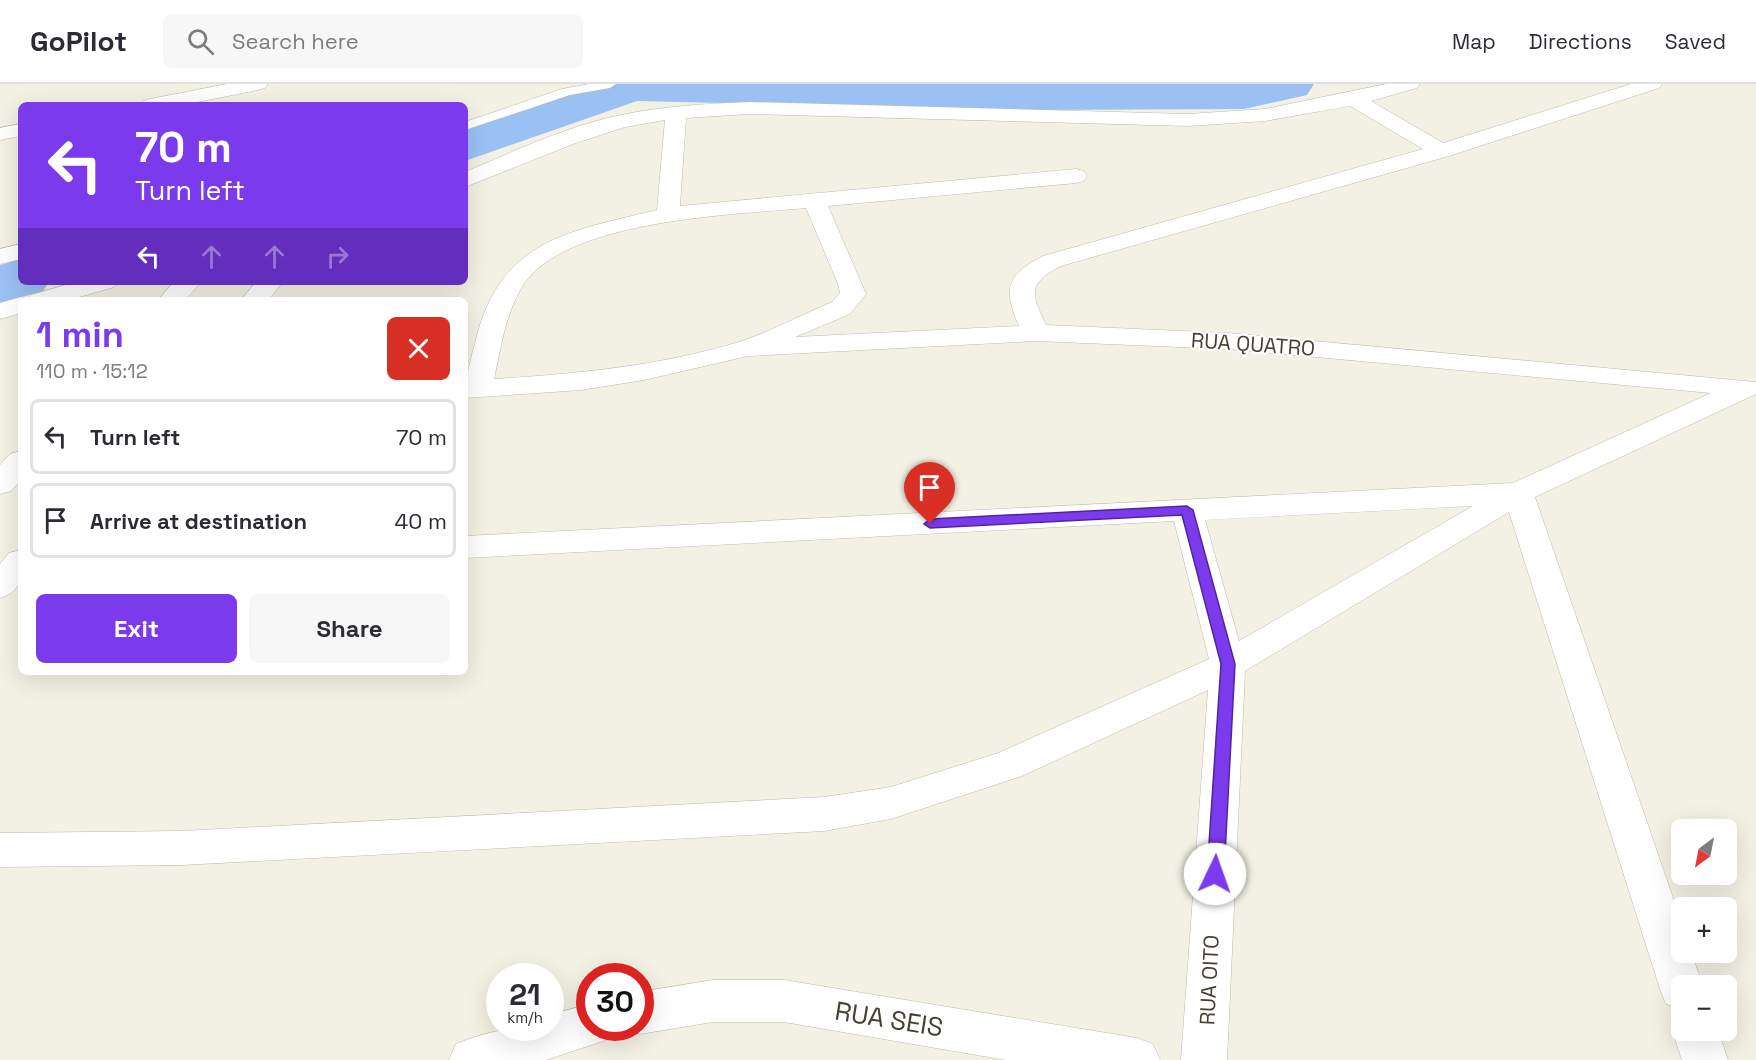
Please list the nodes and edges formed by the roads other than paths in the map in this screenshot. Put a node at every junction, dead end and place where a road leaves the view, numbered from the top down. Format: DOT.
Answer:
graph roads {
  1 [pos="258,84"];
  2 [pos="610,84"];
  3 [pos="1410,84"];
  4 [pos="1653,84"];
  5 [pos="1353,99"];
  6 [pos="144,100"];
  7 [pos="676,112"];
  8 [pos="468,125"];
  9 [pos="18,131"];
  10 [pos="0,134"];
  11 [pos="1441,151"];
  12 [pos="1076,176"];
  13 [pos="468,179"];
  14 [pos="815,202"];
  15 [pos="668,214"];
  16 [pos="18,252"];
  17 [pos="0,256"];
  18 [pos="94,285"];
  19 [pos="185,285"];
  20 [pos="267,285"];
  21 [pos="51,297"];
  22 [pos="174,297"];
  23 [pos="257,297"];
  24 [pos="18,306"];
  25 [pos="0,311"];
  26 [pos="1036,333"];
  27 [pos="748,348"];
  28 [pos="1751,388"];
  29 [pos="471,389"];
  30 [pos="18,464"];
  31 [pos="0,484"];
  32 [pos="1518,493"];
  33 [pos="1187,510"];
  34 [pos="468,547"];
  35 [pos="1228,664"];
  36 [pos="0,850"];
  37 [pos="1677,975"];
  38 [pos="654,1011"];
  39 [pos="576,1029"];
  40 [pos="1699,1041"];
  41 [pos="472,1060"];
  42 [pos="1137,1060"];
  43 [pos="1204,1060"];
  44 [pos="1705,1060"];
  1 -- 6 [label="street"];
  2 -- 8 [label="lane"];
  3 -- 5 [label="street"];
  4 -- 11 [label="street"];
  5 -- 7 [label="street"];
  5 -- 11 [label="street"];
  7 -- 13 [label="street"];
  7 -- 15 [label="street"];
  9 -- 10 [label="street"];
  11 -- 26 [label="street"];
  12 -- 14 [label="street"];
  14 -- 15 [label="street"];
  14 -- 27 [label="street"];
  15 -- 29 [label="street"];
  16 -- 17 [label="street"];
  18 -- 21 [label="street"];
  19 -- 22 [label="street"];
  20 -- 23 [label="street"];
  24 -- 25 [label="street"];
  26 -- 27 [label="street, RUA QUATRO"];
  26 -- 28 [label="street, RUA QUATRO"];
  27 -- 29 [label="street"];
  28 -- 32 [label="street"];
  30 -- 31 [label="street"];
  32 -- 33 [label="street"];
  32 -- 35 [label="street"];
  32 -- 37 [label="street"];
  33 -- 34 [label="street"];
  33 -- 35 [label="street, RUA OITO"];
  35 -- 36 [label="street"];
  35 -- 43 [label="street, RUA OITO"];
  38 -- 42 [label="street, RUA SEIS"];
  39 -- 41 [label="street"];
  40 -- 44 [label="street"];
}
